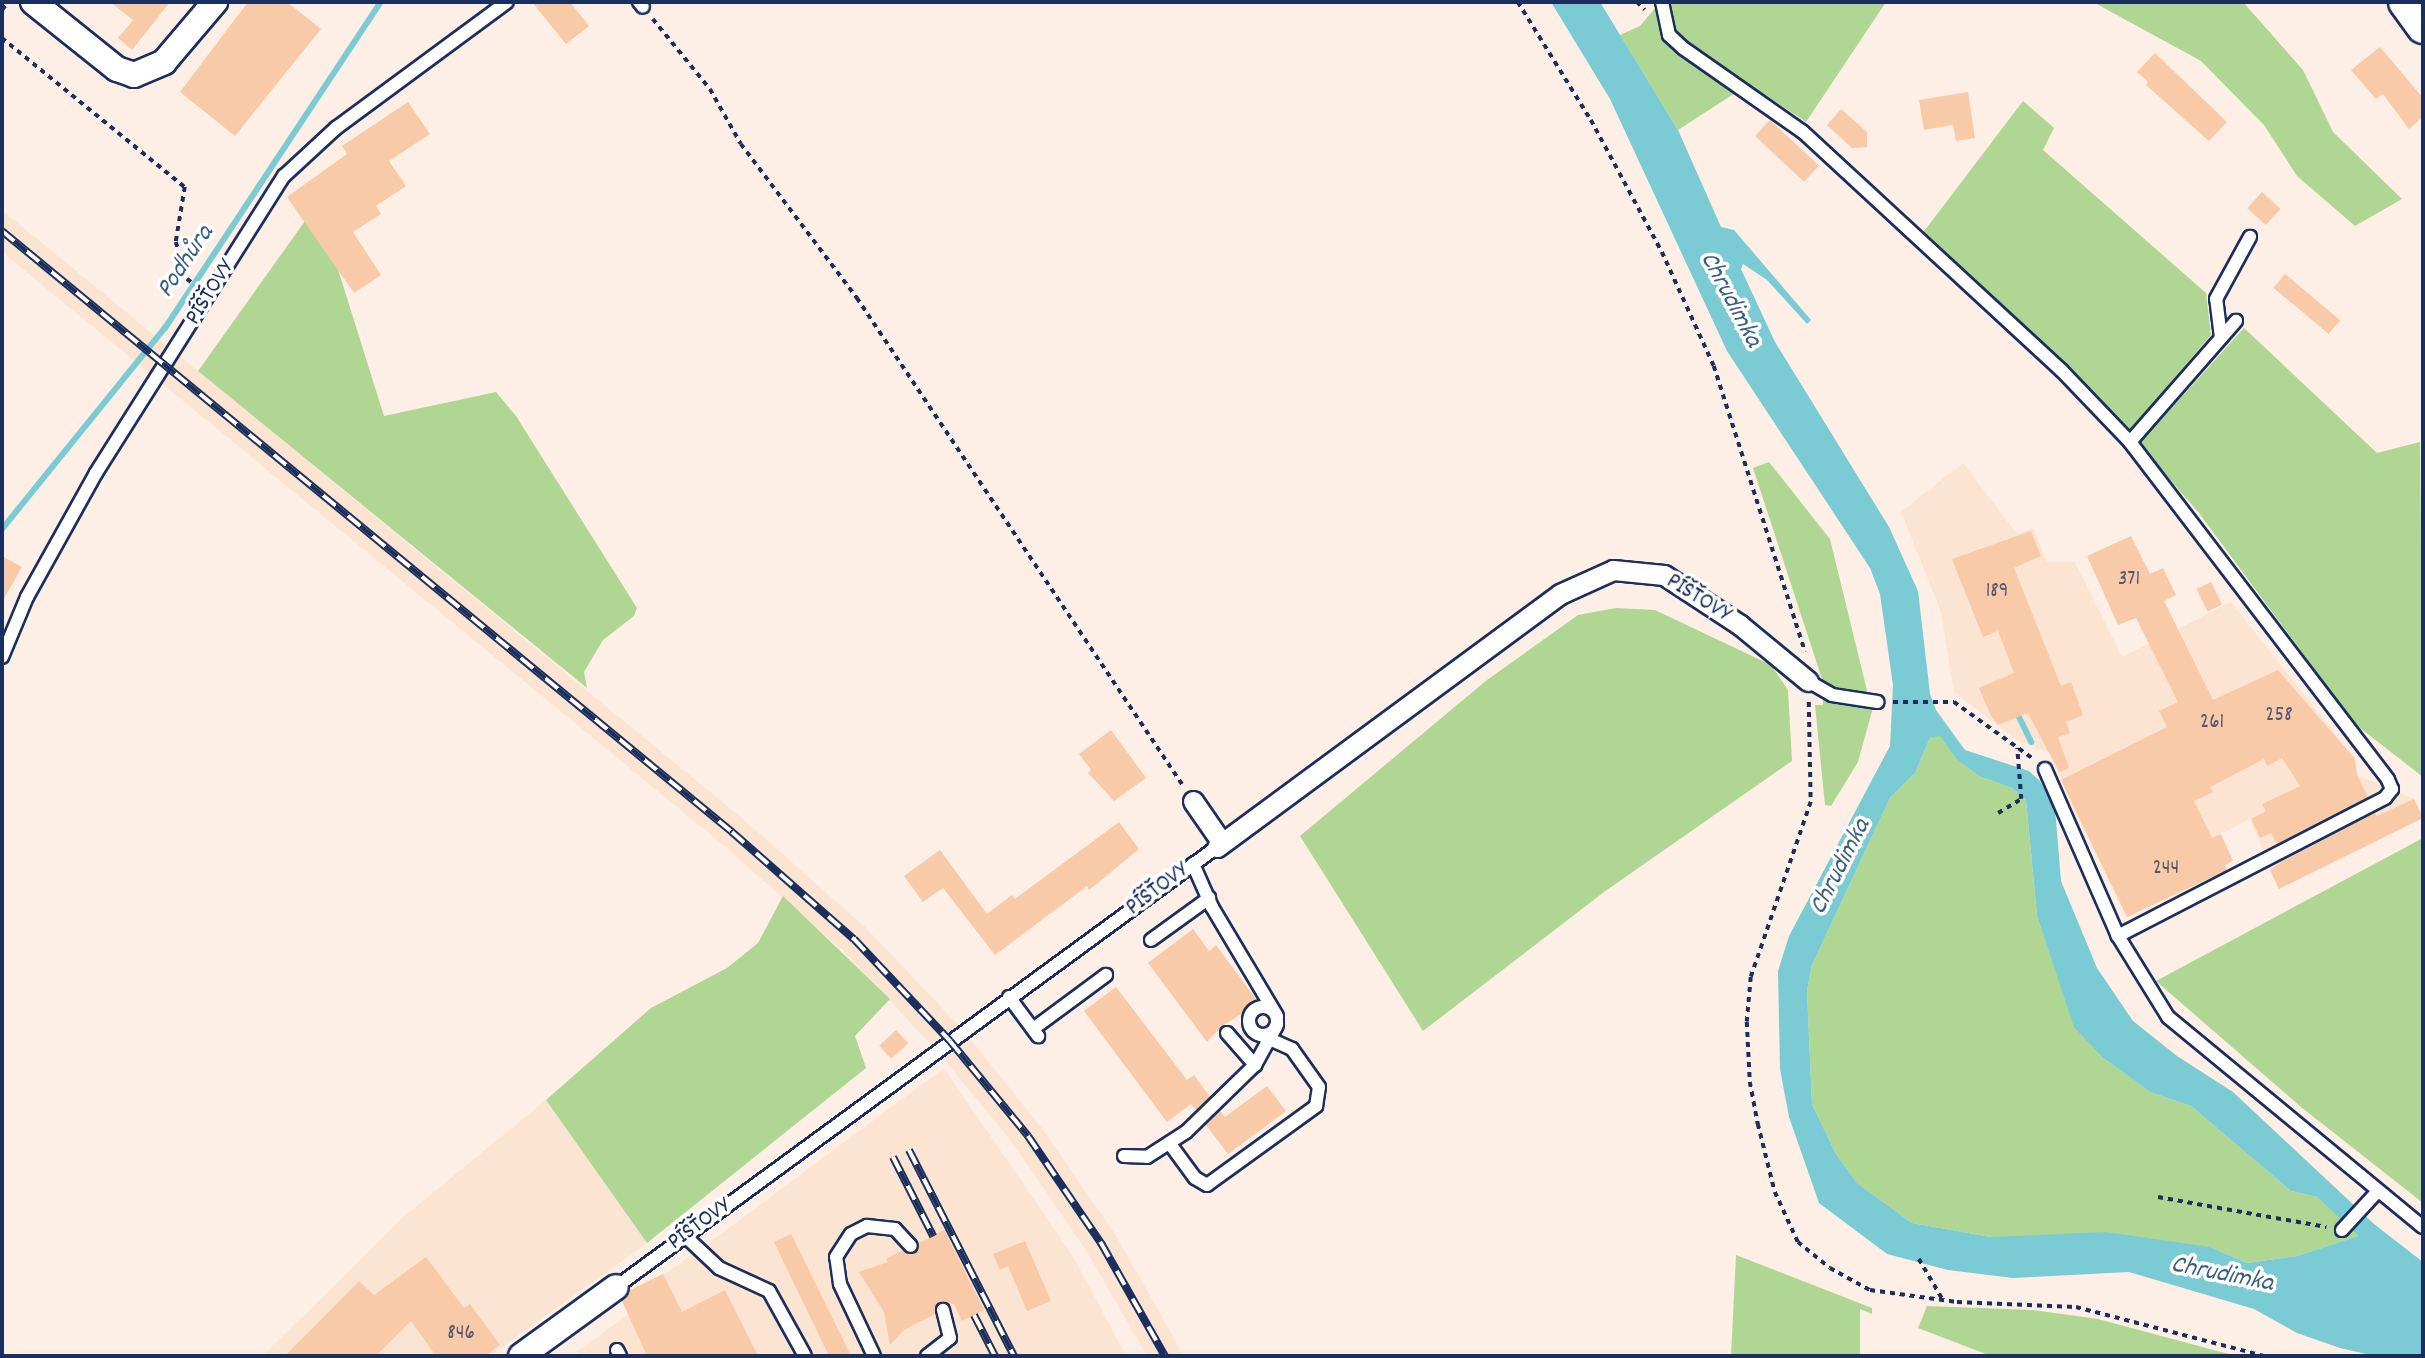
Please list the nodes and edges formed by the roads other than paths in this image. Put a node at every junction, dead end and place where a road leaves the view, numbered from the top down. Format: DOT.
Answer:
graph roads {
  1 [pos="33,2"];
  2 [pos="215,2"];
  3 [pos="507,2"];
  4 [pos="1662,2"];
  5 [pos="2405,2"];
  6 [pos="2423,27"];
  7 [pos="2250,237"];
  8 [pos="2236,321"];
  9 [pos="2221,338"];
  10 [pos="2130,442"];
  11 [pos="2,657"];
  12 [pos="1808,681"];
  13 [pos="1877,702"];
  14 [pos="2045,769"];
  15 [pos="1193,801"];
  16 [pos="1219,845"];
  17 [pos="1193,864"];
  18 [pos="1209,898"];
  19 [pos="2118,936"];
  20 [pos="1151,940"];
  21 [pos="1106,975"];
  22 [pos="1009,997"];
  23 [pos="1271,1028"];
  24 [pos="1227,1033"];
  25 [pos="1255,1065"];
  26 [pos="1170,1144"];
  27 [pos="1124,1156"];
  28 [pos="2378,1191"];
  29 [pos="2423,1227"];
  30 [pos="2342,1230"];
  31 [pos="685,1237"];
  32 [pos="911,1246"];
  33 [pos="615,1287"];
  34 [pos="943,1310"];
  35 [pos="530,1354"];
  36 [pos="804,1356"];
  37 [pos="874,1356"];
  38 [pos="927,1356"];
  1 -- 2 [label="street"];
  3 -- 11 [label="lane, PÍŠŤOVY"];
  4 -- 10 [label="lane"];
  5 -- 6 [label="street"];
  7 -- 9 [label="lane"];
  8 -- 9 [label="lane"];
  9 -- 10 [label="lane"];
  10 -- 19 [label="lane"];
  12 -- 13 [label="lane"];
  12 -- 16 [label="street, PÍŠŤOVY"];
  14 -- 19 [label="lane"];
  15 -- 16 [label="street"];
  16 -- 17 [label="lane, PÍŠŤOVY"];
  17 -- 18 [label="lane"];
  17 -- 22 [label="lane, PÍŠŤOVY"];
  18 -- 20 [label="lane"];
  18 -- 23 [label="lane"];
  19 -- 28 [label="lane"];
  21 -- 22 [label="lane"];
  22 -- 31 [label="lane, PÍŠŤOVY"];
  23 -- 25 [label="lane"];
  23 -- 26 [label="lane"];
  24 -- 25 [label="lane"];
  25 -- 26 [label="lane"];
  26 -- 27 [label="lane"];
  28 -- 29 [label="lane"];
  28 -- 30 [label="lane"];
  31 -- 33 [label="lane, PÍŠŤOVY"];
  31 -- 36 [label="lane"];
  32 -- 37 [label="lane"];
  33 -- 35 [label="street, PÍŠŤOVY"];
  34 -- 38 [label="lane"];
}
